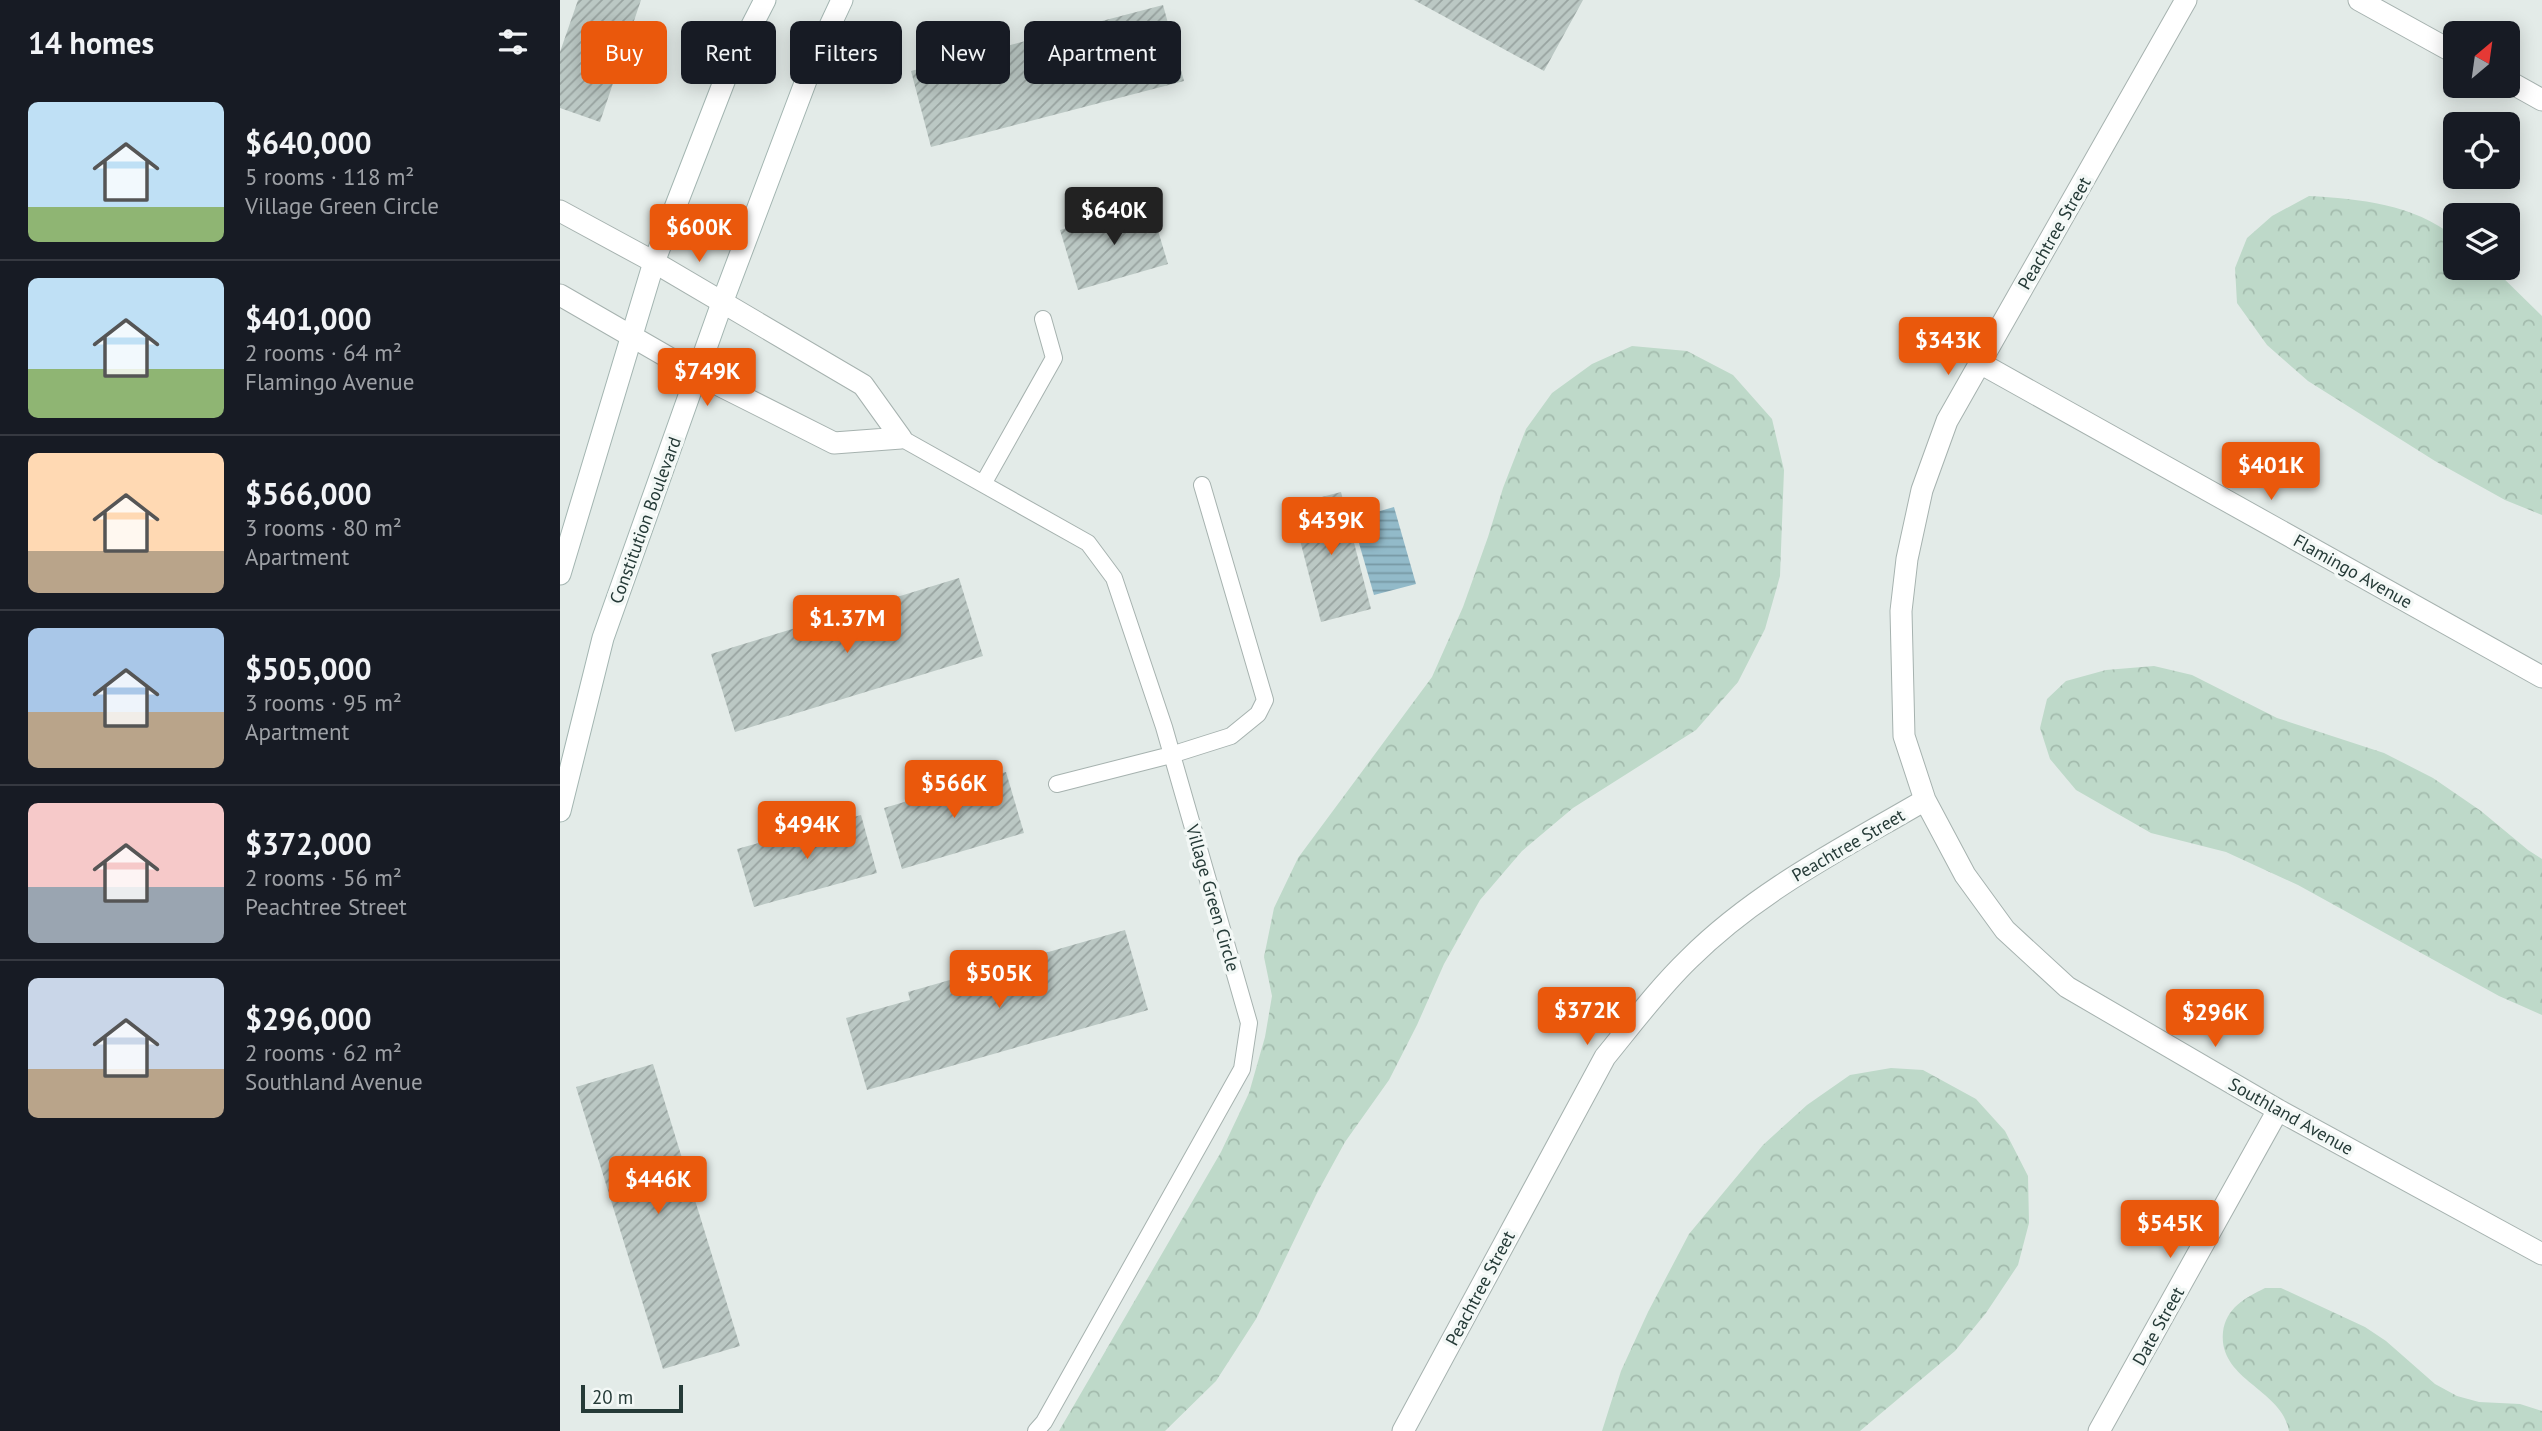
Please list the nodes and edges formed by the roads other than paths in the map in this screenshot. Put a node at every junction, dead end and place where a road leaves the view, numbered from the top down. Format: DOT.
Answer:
graph roads {
  1 [pos="765,0"];
  2 [pos="842,0"];
  3 [pos="2186,0"];
  4 [pos="2359,0"];
  5 [pos="2443,46"];
  6 [pos="2520,88"];
  7 [pos="2542,100"];
  8 [pos="560,211"];
  9 [pos="654,262"];
  10 [pos="560,295"];
  11 [pos="722,303"];
  12 [pos="1043,319"];
  13 [pos="631,337"];
  14 [pos="1980,363"];
  15 [pos="697,374"];
  16 [pos="901,438"];
  17 [pos="983,484"];
  18 [pos="1202,485"];
  19 [pos="560,574"];
  20 [pos="2542,677"];
  21 [pos="1171,755"];
  22 [pos="1057,784"];
  23 [pos="1924,800"];
  24 [pos="560,811"];
  25 [pos="2278,1110"];
  26 [pos="2542,1254"];
  27 [pos="1036,1431"];
  28 [pos="1403,1431"];
  29 [pos="2099,1431"];
  1 -- 9 [label="street"];
  2 -- 11 [label="street, Constitution Boulevard"];
  3 -- 14 [label="street, Peachtree Street"];
  4 -- 5 [label="street"];
  6 -- 7 [label="street"];
  8 -- 9 [label="street, Village Green Circle"];
  9 -- 11 [label="street, Village Green Circle"];
  9 -- 13 [label="street"];
  10 -- 13 [label="street"];
  11 -- 15 [label="street, Constitution Boulevard"];
  11 -- 16 [label="street, Village Green Circle"];
  12 -- 17 [label="lane"];
  13 -- 15 [label="street"];
  13 -- 19 [label="street"];
  14 -- 20 [label="street, Flamingo Avenue"];
  14 -- 23 [label="street, Peachtree Street"];
  15 -- 16 [label="street"];
  15 -- 24 [label="street, Constitution Boulevard"];
  16 -- 17 [label="lane, Village Green Circle"];
  17 -- 21 [label="lane, Village Green Circle"];
  18 -- 21 [label="lane"];
  21 -- 22 [label="lane"];
  21 -- 27 [label="lane, Village Green Circle"];
  23 -- 25 [label="street, Southland Avenue"];
  23 -- 28 [label="street, Peachtree Street"];
  25 -- 26 [label="street, Southland Avenue"];
  25 -- 29 [label="street, Date Street"];
}
